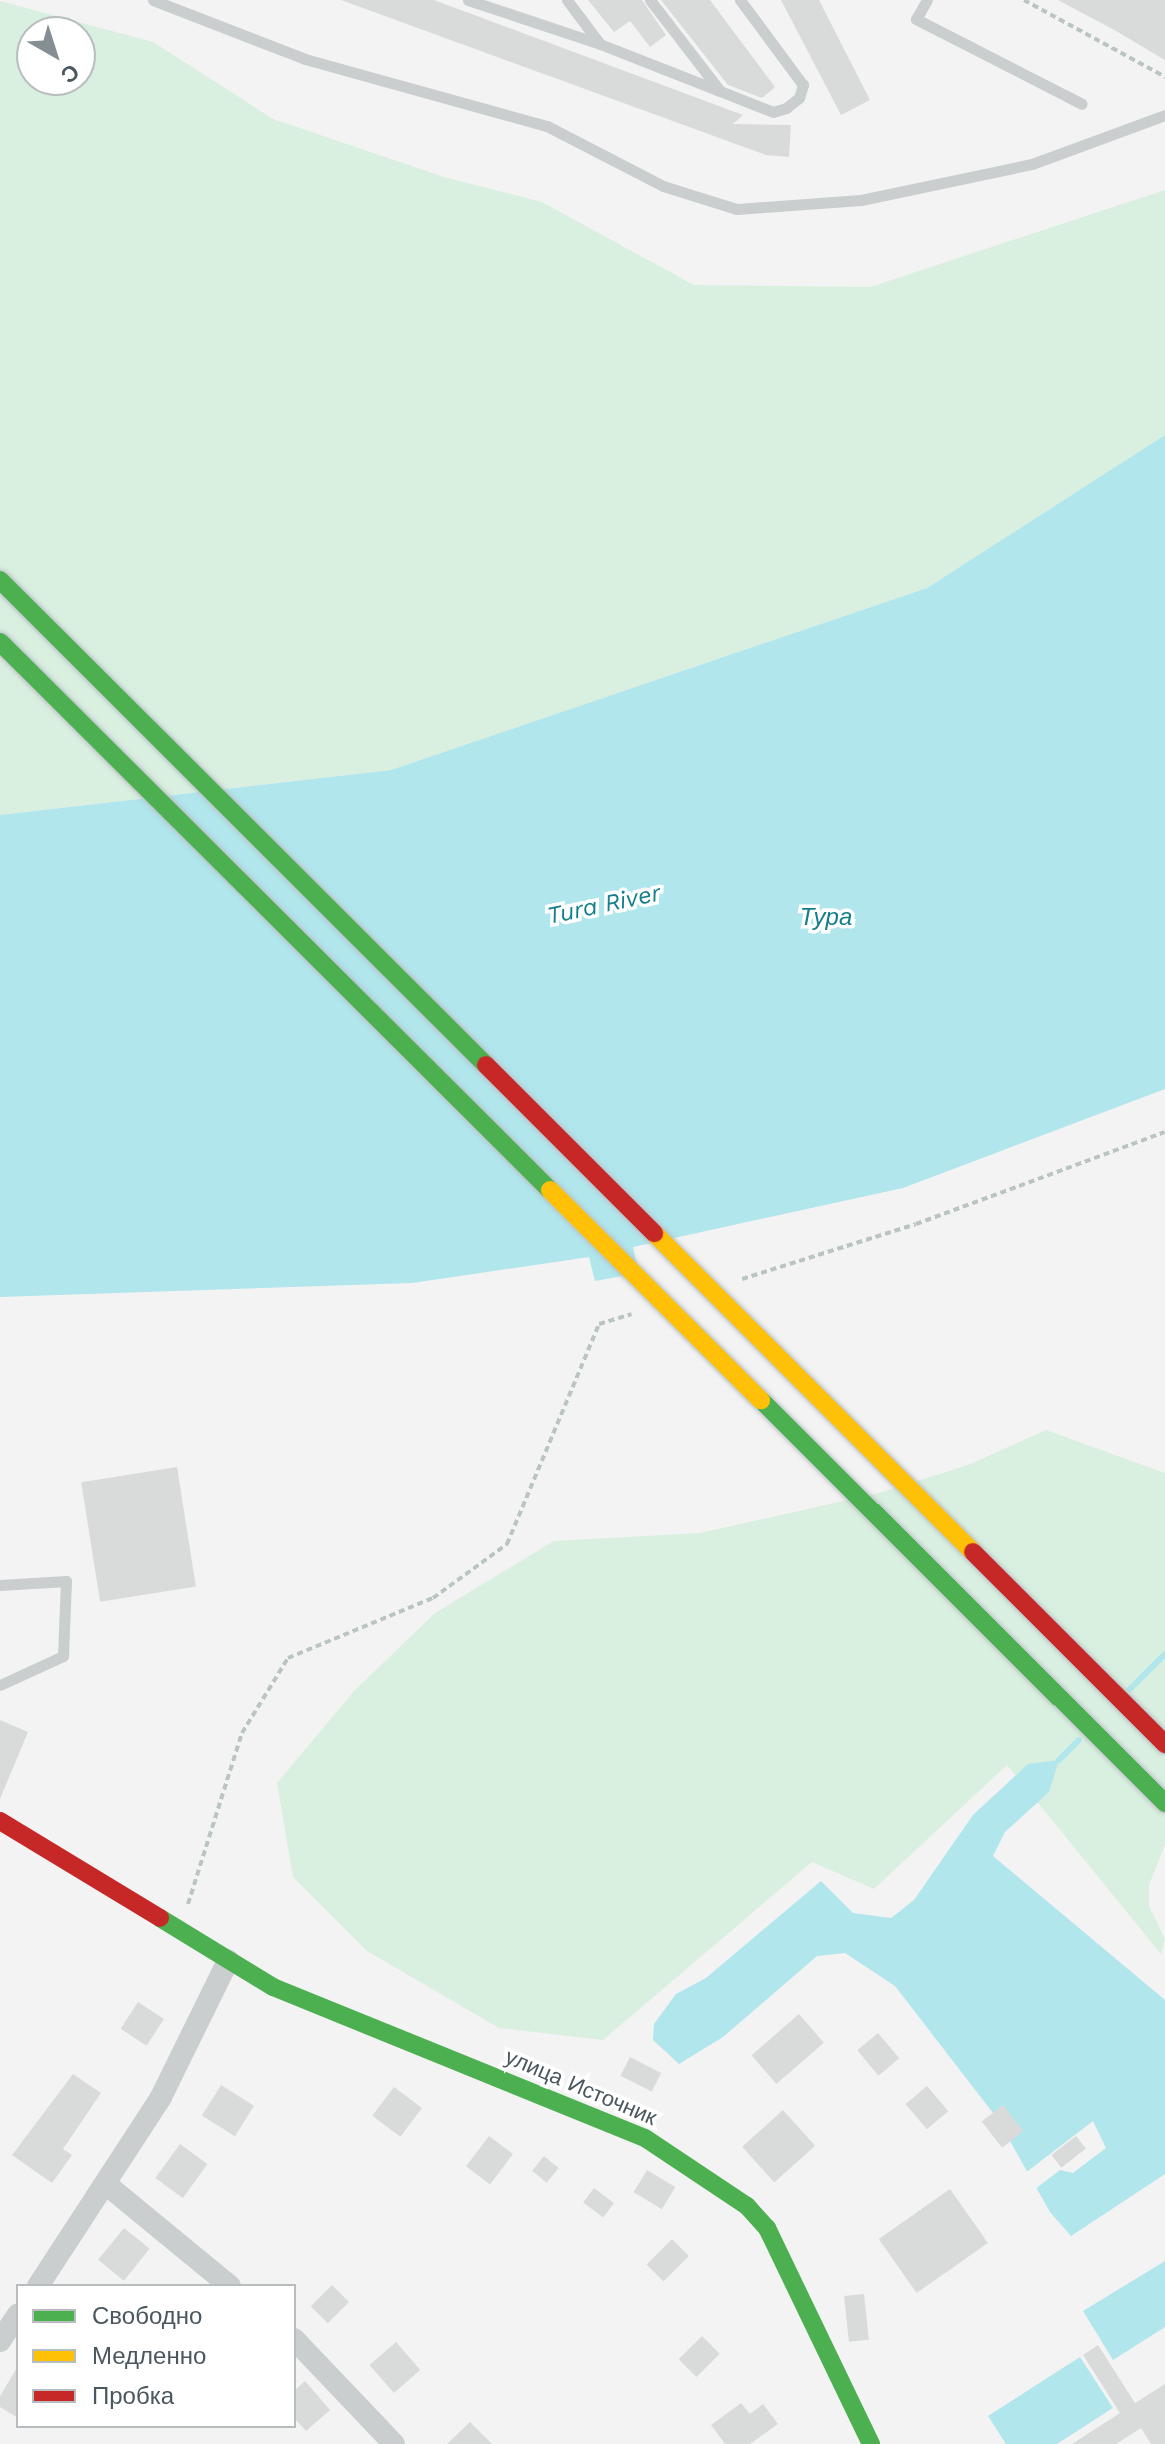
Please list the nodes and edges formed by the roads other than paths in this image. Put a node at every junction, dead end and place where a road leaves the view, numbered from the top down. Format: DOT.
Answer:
graph roads {
  1 [pos="153,0"];
  2 [pos="468,0"];
  3 [pos="567,0"];
  4 [pos="650,0"];
  5 [pos="740,0"];
  6 [pos="927,0"];
  7 [pos="480,2"];
  8 [pos="600,44"];
  9 [pos="720,91"];
  10 [pos="1082,104"];
  11 [pos="1165,115"];
  12 [pos="0,580"];
  13 [pos="0,642"];
  14 [pos="0,1585"];
  15 [pos="0,1685"];
  16 [pos="1165,1744"];
  17 [pos="1165,1803"];
  18 [pos="0,1821"];
  19 [pos="228,1961"];
  20 [pos="107,2185"];
  21 [pos="39,2284"];
  22 [pos="228,2284"];
  23 [pos="16,2317"];
  24 [pos="0,2341"];
  25 [pos="296,2341"];
  26 [pos="394,2444"];
  27 [pos="871,2444"];
  1 -- 11 [label="lane"];
  2 -- 7 [label="lane"];
  3 -- 8 [label="lane"];
  4 -- 9 [label="lane"];
  5 -- 9 [label="lane"];
  6 -- 10 [label="lane"];
  7 -- 8 [label="lane"];
  8 -- 9 [label="lane"];
  12 -- 16 [label="main road, bridge"];
  13 -- 17 [label="main road, bridge"];
  14 -- 15 [label="lane"];
  18 -- 19 [label="main road, улица Источник"];
  19 -- 20 [label="street"];
  19 -- 27 [label="main road, улица Источник"];
  20 -- 21 [label="street"];
  20 -- 22 [label="street"];
  23 -- 24 [label="street"];
  25 -- 26 [label="street"];
}
